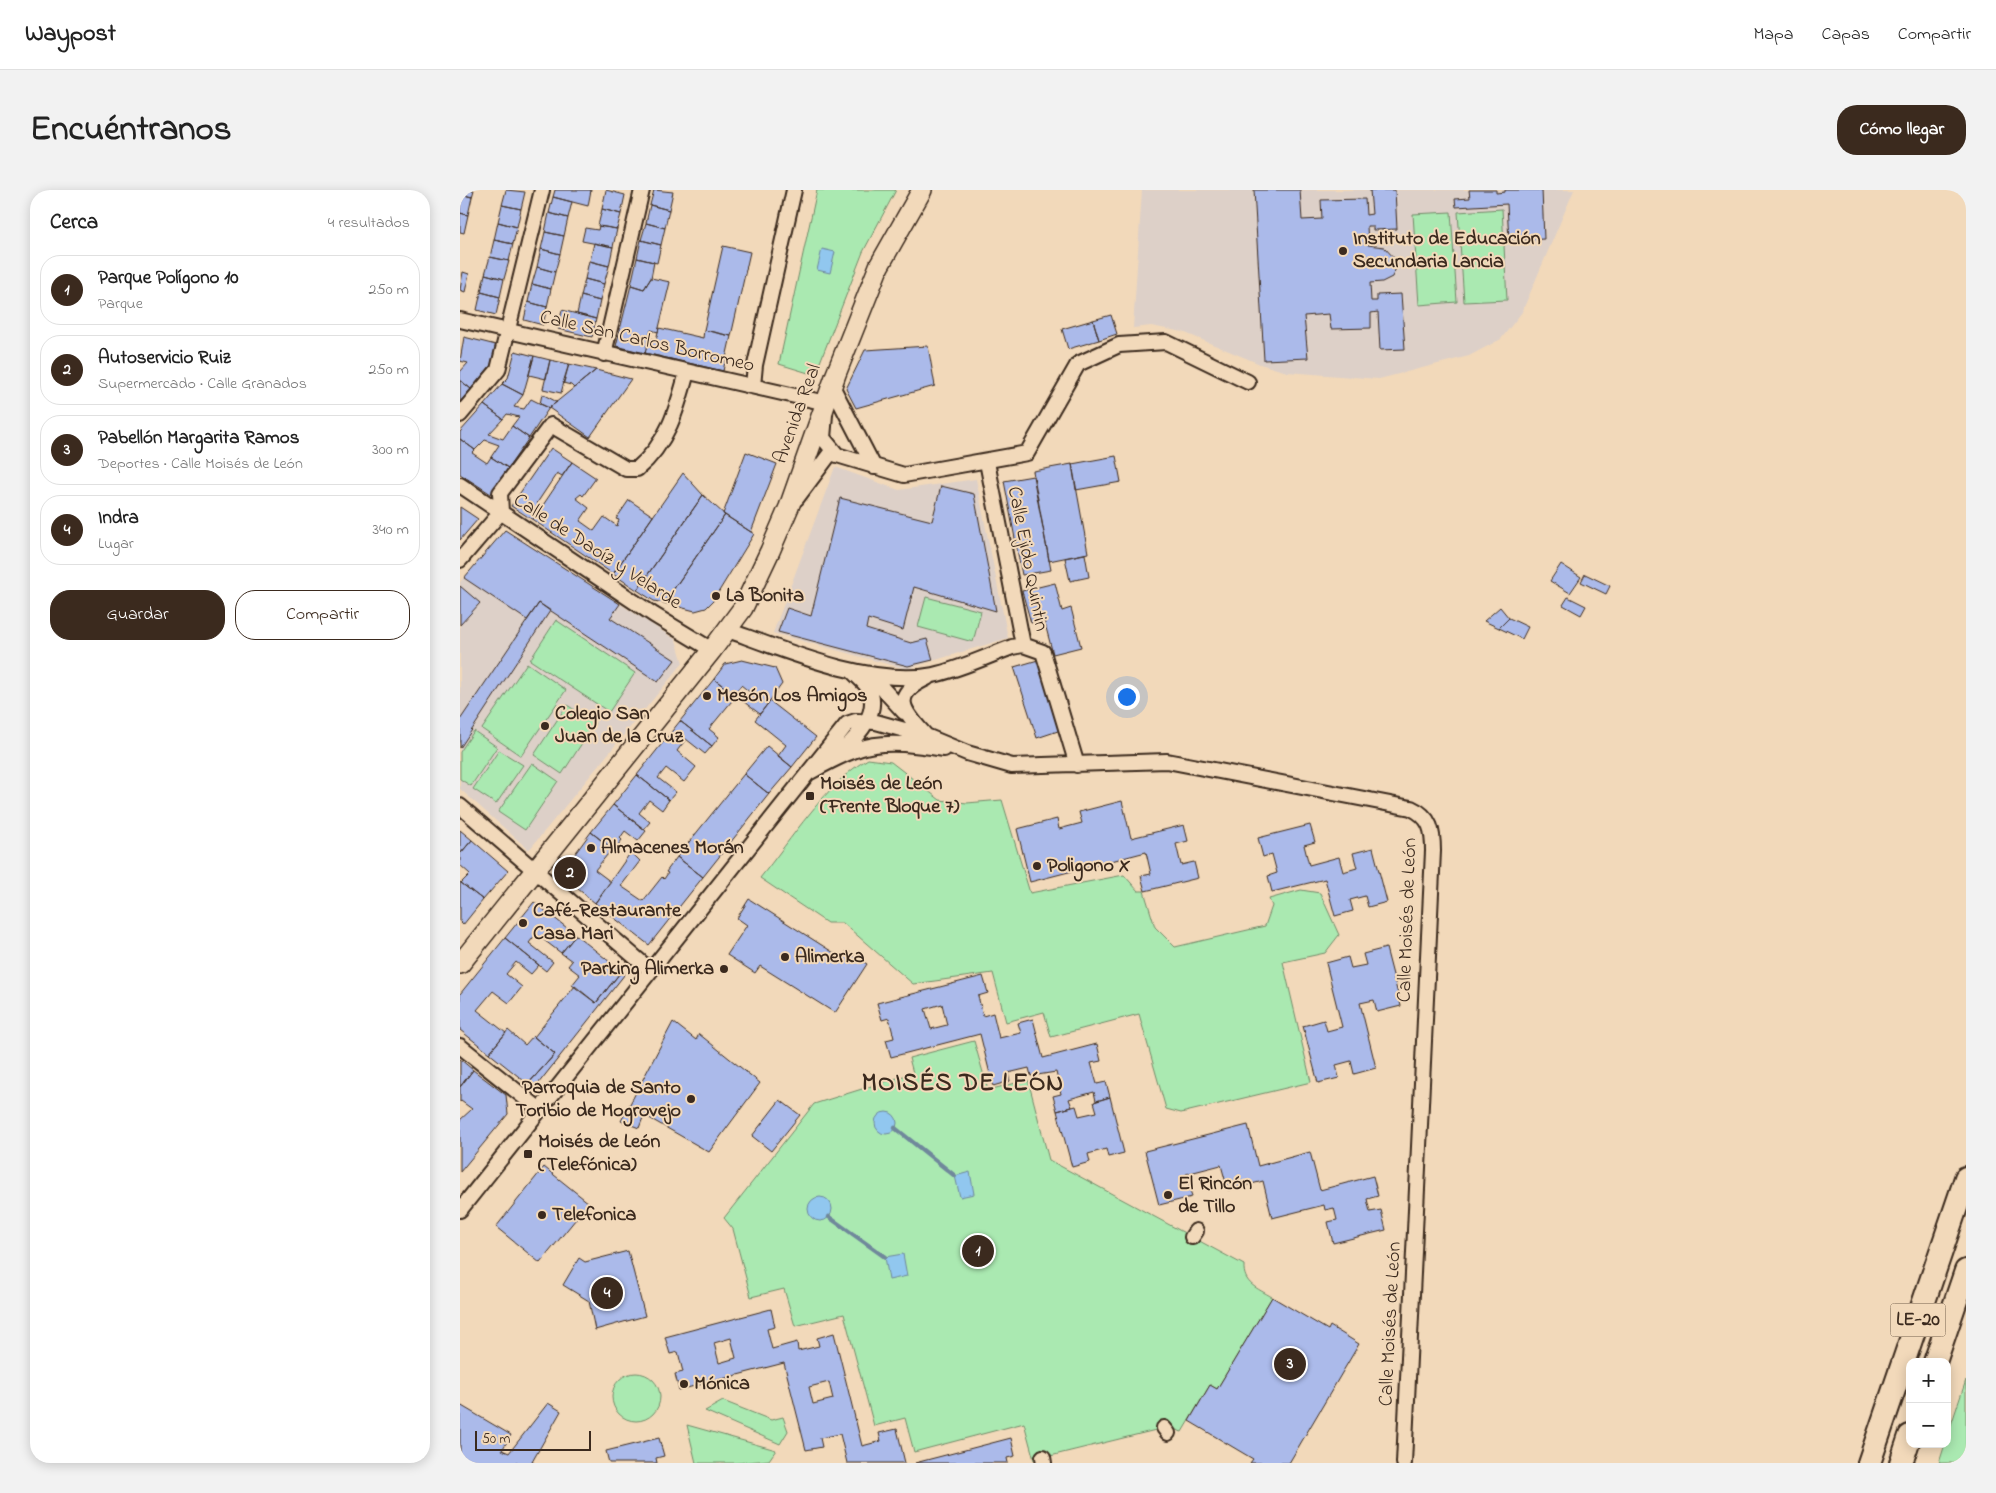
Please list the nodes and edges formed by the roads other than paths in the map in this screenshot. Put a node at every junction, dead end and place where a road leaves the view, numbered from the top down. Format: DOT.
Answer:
graph roads {
  1 [pos="542,190"];
  2 [pos="642,190"];
  3 [pos="794,190"];
  4 [pos="922,190"];
  5 [pos="460,320"];
  6 [pos="509,332"];
  7 [pos="604,354"];
  8 [pos="687,372"];
  9 [pos="1248,382"];
  10 [pos="753,386"];
  11 [pos="829,395"];
  12 [pos="460,415"];
  13 [pos="832,451"];
  14 [pos="987,462"];
  15 [pos="874,467"];
  16 [pos="460,485"];
  17 [pos="789,507"];
  18 [pos="500,512"];
  19 [pos="460,560"];
  20 [pos="728,630"];
  21 [pos="1023,645"];
  22 [pos="712,650"];
  23 [pos="850,669"];
  24 [pos="934,675"];
  25 [pos="871,676"];
  26 [pos="904,712"];
  27 [pos="868,721"];
  28 [pos="926,736"];
  29 [pos="967,753"];
  30 [pos="833,759"];
  31 [pos="1077,764"];
  32 [pos="807,774"];
  33 [pos="460,806"];
  34 [pos="535,870"];
  35 [pos="460,964"];
  36 [pos="650,970"];
  37 [pos="460,1046"];
  38 [pos="539,1109"];
  39 [pos="1966,1178"];
  40 [pos="460,1210"];
  41 [pos="1966,1271"];
  42 [pos="1936,1358"];
  43 [pos="1906,1448"];
  44 [pos="1404,1463"];
  45 [pos="1869,1463"];
  46 [pos="1901,1463"];
  1 -- 6 [label="street"];
  2 -- 7 [label="street"];
  3 -- 10 [label="street"];
  4 -- 11 [label="main road, Avenida Real"];
  5 -- 6 [label="street, Calle San Carlos Borromeo"];
  6 -- 7 [label="street, Calle San Carlos Borromeo"];
  6 -- 12 [label="street"];
  7 -- 8 [label="street, Calle San Carlos Borromeo"];
  8 -- 10 [label="street, Calle San Carlos Borromeo"];
  8 -- 18 [label="street"];
  9 -- 14 [label="street"];
  10 -- 11 [label="street, Calle San Carlos Borromeo"];
  11 -- 13 [label="street"];
  11 -- 15 [label="street"];
  11 -- 17 [label="main road, Avenida Real"];
  13 -- 15 [label="street"];
  13 -- 17 [label="street"];
  14 -- 15 [label="street"];
  14 -- 21 [label="street, Calle Ejido Quintin"];
  16 -- 18 [label="street, Calle de Daoíz y Velarde"];
  17 -- 20 [label="main road, Avenida Real"];
  18 -- 19 [label="street"];
  18 -- 22 [label="street, Calle de Daoíz y Velarde"];
  20 -- 22 [label="main road, Avenida Real"];
  20 -- 23 [label="street"];
  21 -- 24 [label="street"];
  21 -- 31 [label="street, Calle Ejido Quintin"];
  22 -- 34 [label="main road, Avenida Real"];
  23 -- 25 [label="street"];
  23 -- 27 [label="street"];
  24 -- 25 [label="street"];
  24 -- 26 [label="street"];
  25 -- 26 [label="street, Calle Moisés de León"];
  26 -- 28 [label="street, Calle Moisés de León"];
  27 -- 28 [label="street, Calle Moisés de León"];
  27 -- 30 [label="street, Calle Moisés de León"];
  27 -- 32 [label="street, Calle Moisés de León"];
  28 -- 29 [label="street, Calle Moisés de León"];
  29 -- 30 [label="street, Calle Moisés de León"];
  29 -- 31 [label="street, Calle Moisés de León"];
  30 -- 32 [label="street, Calle Moisés de León"];
  31 -- 44 [label="street, Calle Moisés de León"];
  32 -- 36 [label="street, Calle Moisés de León"];
  33 -- 34 [label="street"];
  34 -- 35 [label="main road, Avenida Real"];
  34 -- 36 [label="street"];
  36 -- 38 [label="street, Calle Moisés de León"];
  37 -- 38 [label="street"];
  38 -- 40 [label="street, Calle Moisés de León"];
  39 -- 45 [label="highway, LE-20"];
  41 -- 42 [label="highway, LE-20"];
  43 -- 46 [label="highway"];
}
